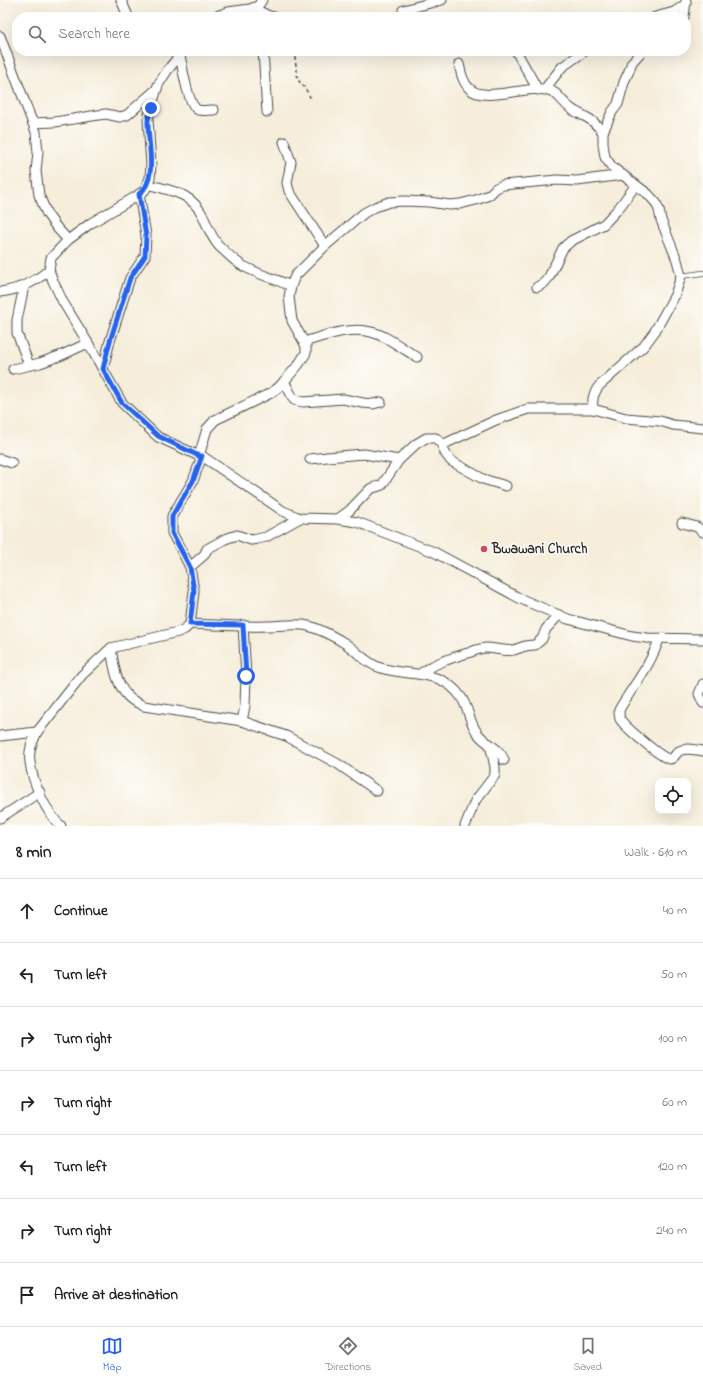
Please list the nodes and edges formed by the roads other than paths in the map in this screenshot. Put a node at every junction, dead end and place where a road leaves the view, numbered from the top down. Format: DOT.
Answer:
graph roads {
  1 [pos="121,0"];
  2 [pos="262,0"];
  3 [pos="442,0"];
  4 [pos="686,2"];
  5 [pos="253,8"];
  6 [pos="403,10"];
  7 [pos="126,12"];
  8 [pos="228,12"];
  9 [pos="259,12"];
  10 [pos="674,12"];
  11 [pos="685,12"];
  12 [pos="0,36"];
  13 [pos="180,56"];
  14 [pos="183,56"];
  15 [pos="263,56"];
  16 [pos="519,56"];
  17 [pos="578,56"];
  18 [pos="637,56"];
  19 [pos="459,64"];
  20 [pos="156,89"];
  21 [pos="541,90"];
  22 [pos="214,110"];
  23 [pos="267,112"];
  24 [pos="33,123"];
  25 [pos="603,132"];
  26 [pos="284,142"];
  27 [pos="623,175"];
  28 [pos="147,184"];
  29 [pos="636,185"];
  30 [pos="139,194"];
  31 [pos="68,240"];
  32 [pos="325,246"];
  33 [pos="49,270"];
  34 [pos="703,273"];
  35 [pos="680,276"];
  36 [pos="24,286"];
  37 [pos="291,286"];
  38 [pos="537,287"];
  39 [pos="0,292"];
  40 [pos="304,342"];
  41 [pos="88,343"];
  42 [pos="417,357"];
  43 [pos="29,365"];
  44 [pos="13,369"];
  45 [pos="103,369"];
  46 [pos="284,381"];
  47 [pos="381,402"];
  48 [pos="593,409"];
  49 [pos="703,428"];
  50 [pos="442,444"];
  51 [pos="201,456"];
  52 [pos="0,459"];
  53 [pos="310,459"];
  54 [pos="399,460"];
  55 [pos="12,462"];
  56 [pos="506,486"];
  57 [pos="357,504"];
  58 [pos="300,518"];
  59 [pos="338,519"];
  60 [pos="357,522"];
  61 [pos="682,523"];
  62 [pos="703,532"];
  63 [pos="190,567"];
  64 [pos="558,615"];
  65 [pos="190,624"];
  66 [pos="243,625"];
  67 [pos="659,639"];
  68 [pos="703,639"];
  69 [pos="111,648"];
  70 [pos="420,674"];
  71 [pos="703,684"];
  72 [pos="703,703"];
  73 [pos="242,721"];
  74 [pos="37,732"];
  75 [pos="0,736"];
  76 [pos="490,744"];
  77 [pos="703,751"];
  78 [pos="504,760"];
  79 [pos="377,791"];
  80 [pos="40,792"];
  81 [pos="0,818"];
  82 [pos="57,824"];
  83 [pos="466,826"];
  1 -- 7 [label="street"];
  2 -- 5 [label="street"];
  3 -- 6 [label="street"];
  4 -- 10 [label="street"];
  4 -- 11 [label="street"];
  5 -- 8 [label="street"];
  5 -- 9 [label="street"];
  12 -- 24 [label="street"];
  13 -- 20 [label="street"];
  14 -- 22 [label="street"];
  15 -- 23 [label="street"];
  16 -- 21 [label="street"];
  17 -- 21 [label="street"];
  18 -- 25 [label="street"];
  19 -- 21 [label="street"];
  20 -- 24 [label="street"];
  20 -- 28 [label="street"];
  21 -- 25 [label="street"];
  24 -- 31 [label="street"];
  25 -- 27 [label="street"];
  26 -- 32 [label="street"];
  27 -- 29 [label="street"];
  27 -- 32 [label="street"];
  28 -- 30 [label="street"];
  28 -- 37 [label="street"];
  29 -- 35 [label="street"];
  29 -- 38 [label="street"];
  30 -- 31 [label="street"];
  30 -- 45 [label="street"];
  31 -- 33 [label="street"];
  32 -- 37 [label="street"];
  33 -- 36 [label="street"];
  33 -- 41 [label="street"];
  34 -- 35 [label="lane"];
  35 -- 48 [label="street"];
  36 -- 39 [label="street"];
  36 -- 43 [label="street"];
  37 -- 40 [label="street"];
  40 -- 42 [label="street"];
  40 -- 46 [label="street"];
  41 -- 43 [label="street"];
  41 -- 45 [label="street"];
  43 -- 44 [label="street"];
  45 -- 51 [label="street"];
  46 -- 47 [label="street"];
  46 -- 51 [label="street"];
  48 -- 49 [label="street"];
  48 -- 50 [label="street"];
  50 -- 54 [label="street"];
  50 -- 56 [label="street"];
  51 -- 58 [label="street"];
  51 -- 63 [label="street"];
  52 -- 55 [label="street"];
  53 -- 54 [label="street"];
  54 -- 57 [label="street"];
  57 -- 59 [label="street"];
  57 -- 60 [label="street"];
  58 -- 59 [label="street"];
  58 -- 63 [label="street"];
  59 -- 60 [label="street"];
  60 -- 64 [label="street"];
  61 -- 62 [label="street"];
  63 -- 65 [label="street"];
  64 -- 67 [label="street"];
  64 -- 70 [label="street"];
  65 -- 66 [label="street"];
  65 -- 69 [label="street"];
  66 -- 70 [label="street"];
  66 -- 73 [label="street"];
  67 -- 68 [label="street"];
  67 -- 77 [label="street"];
  69 -- 73 [label="street"];
  69 -- 74 [label="street"];
  70 -- 76 [label="street"];
  71 -- 72 [label="street"];
  73 -- 79 [label="street"];
  74 -- 75 [label="street"];
  74 -- 80 [label="street"];
  76 -- 78 [label="street"];
  76 -- 83 [label="street"];
  80 -- 81 [label="street"];
  80 -- 82 [label="street"];
}
